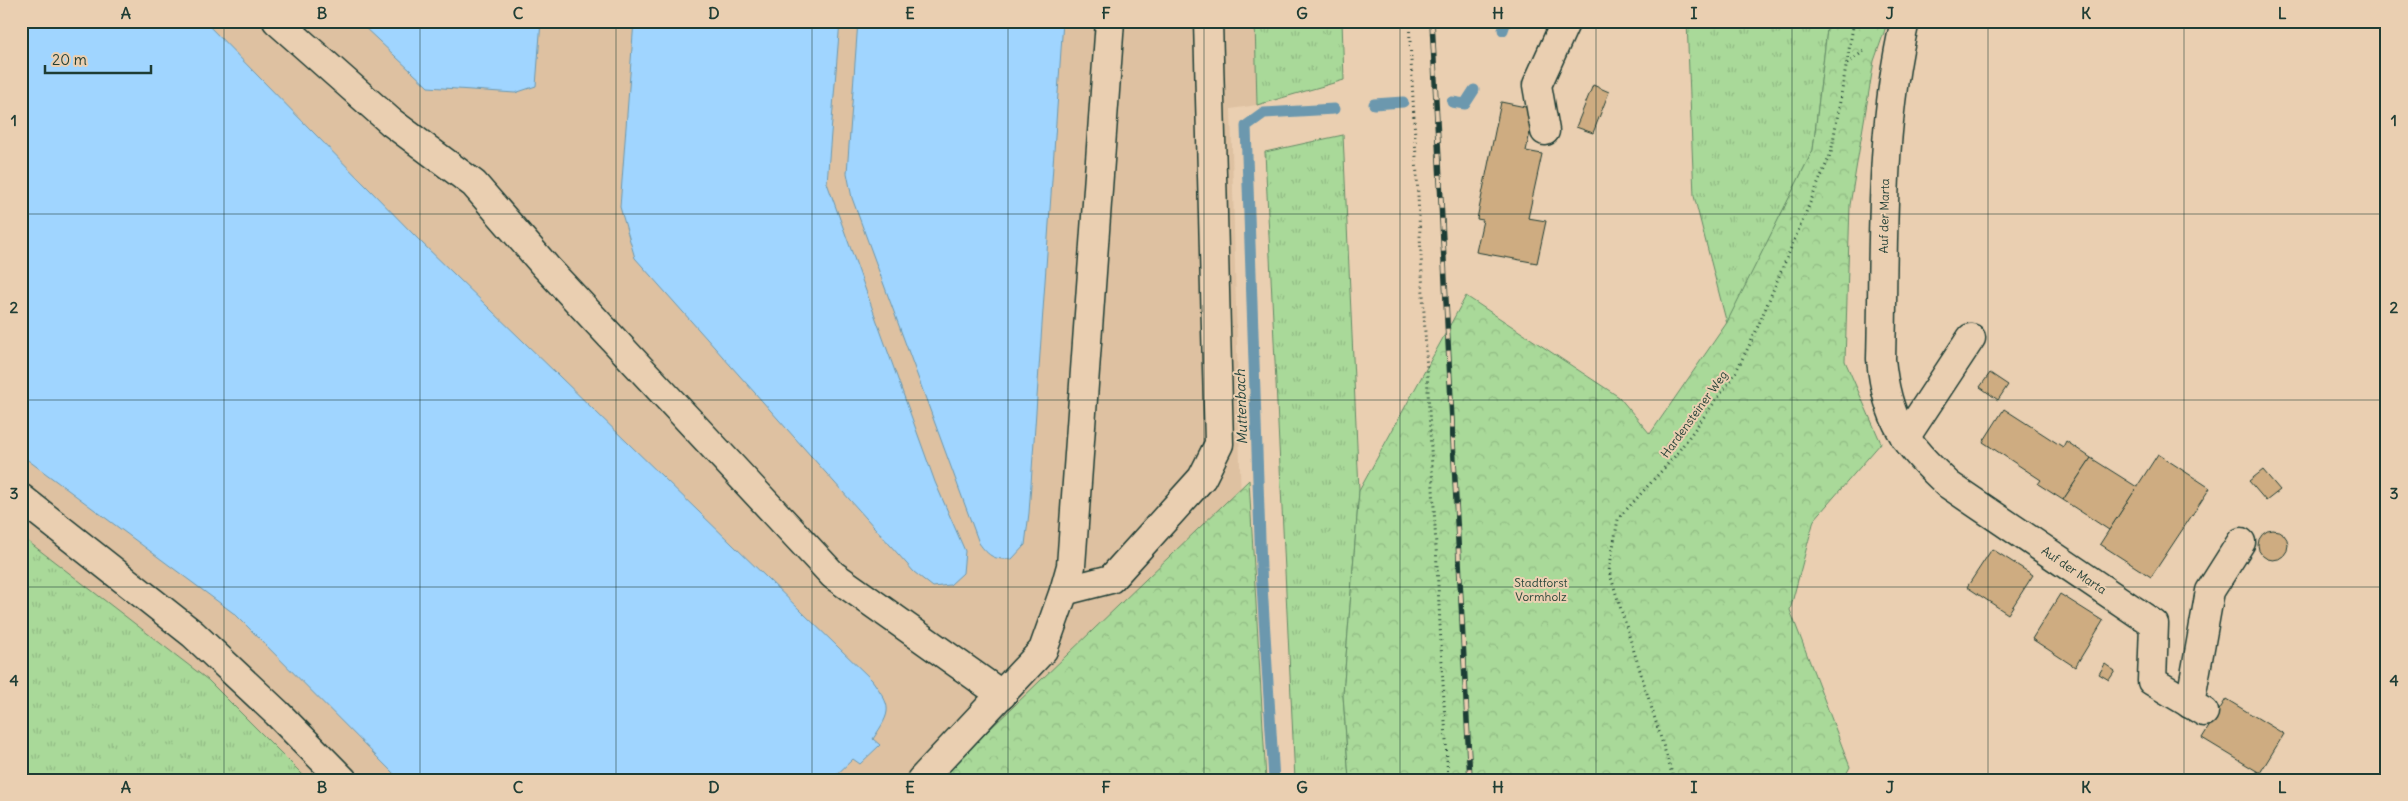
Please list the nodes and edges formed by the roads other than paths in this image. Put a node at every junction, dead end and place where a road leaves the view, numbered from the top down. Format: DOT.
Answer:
graph roads {
  1 [pos="277,21"];
  2 [pos="1110,21"];
  3 [pos="1208,21"];
  4 [pos="1566,21"];
  5 [pos="1905,21"];
  6 [pos="1545,131"];
  7 [pos="1971,338"];
  8 [pos="1905,438"];
  9 [pos="21,498"];
  10 [pos="2241,542"];
  11 [pos="1064,591"];
  12 [pos="1002,695"];
  13 [pos="343,780"];
  14 [pos="921,780"];
  1 -- 12 [label="lane"];
  2 -- 11 [label="lane"];
  3 -- 11 [label="lane"];
  4 -- 6 [label="lane"];
  5 -- 8 [label="lane, Auf der Marta"];
  7 -- 8 [label="lane"];
  8 -- 10 [label="lane, Auf der Marta"];
  9 -- 13 [label="lane"];
  11 -- 12 [label="lane"];
  12 -- 14 [label="lane"];
}
